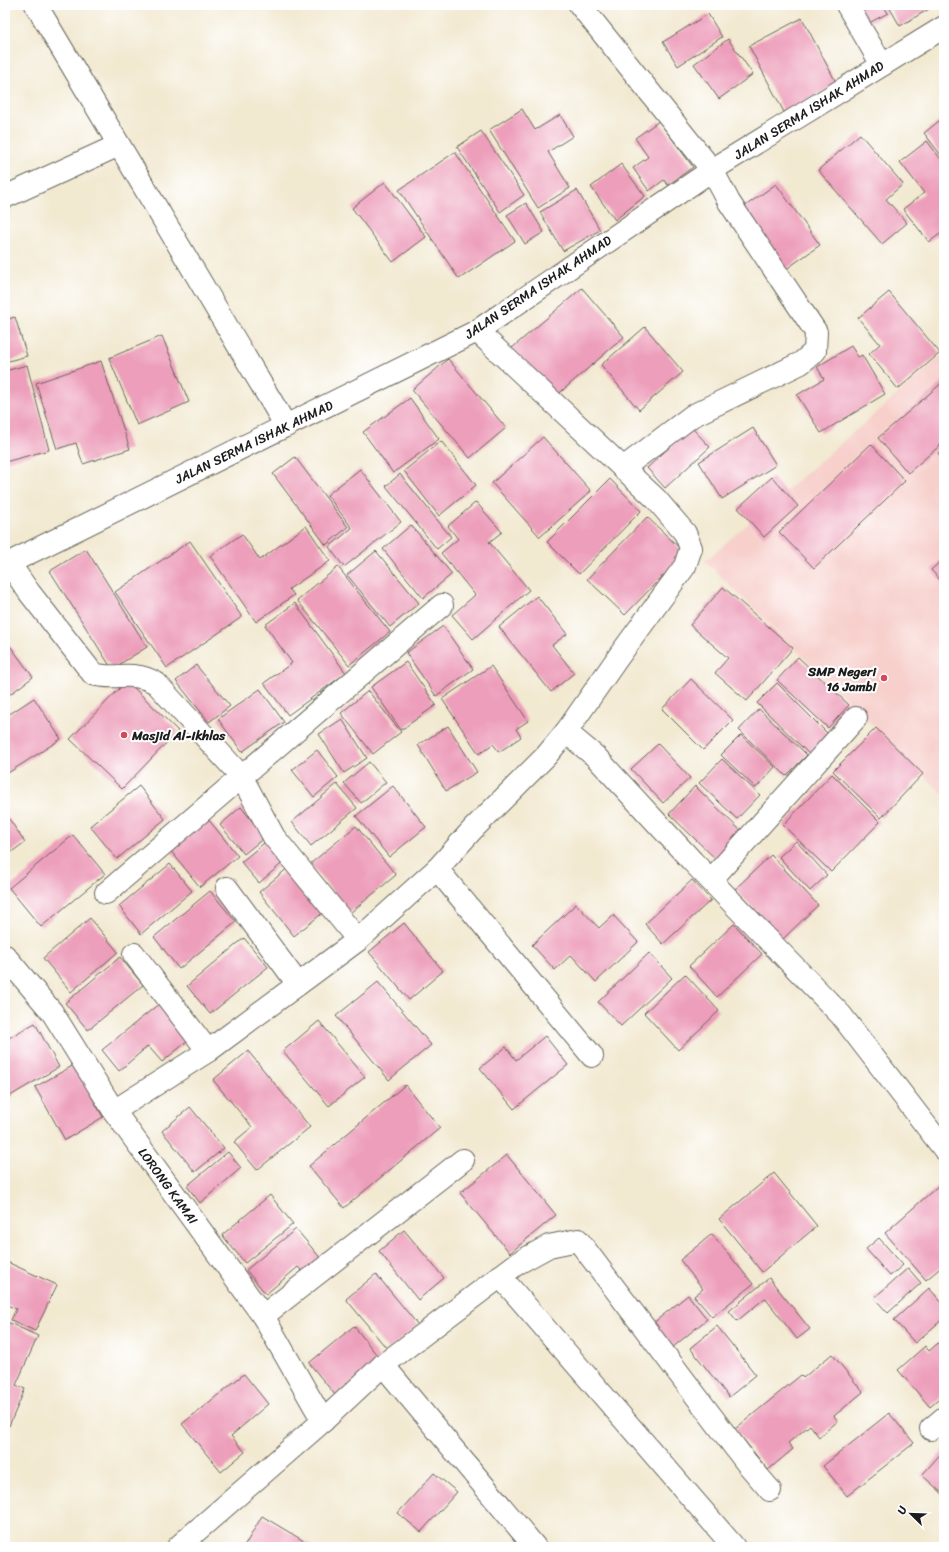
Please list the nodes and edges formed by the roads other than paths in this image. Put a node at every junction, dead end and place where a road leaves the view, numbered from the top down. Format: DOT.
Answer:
graph roads {
  1 [pos="36,5"];
  2 [pos="580,5"];
  3 [pos="847,5"];
  4 [pos="944,27"];
  5 [pos="882,65"];
  6 [pos="119,145"];
  7 [pos="712,170"];
  8 [pos="5,196"];
  9 [pos="477,331"];
  10 [pos="286,426"];
  11 [pos="623,468"];
  12 [pos="7,564"];
  13 [pos="442,605"];
  14 [pos="856,718"];
  15 [pos="566,732"];
  16 [pos="241,776"];
  17 [pos="437,869"];
  18 [pos="711,880"];
  19 [pos="227,888"];
  20 [pos="106,893"];
  21 [pos="358,940"];
  22 [pos="134,954"];
  23 [pos="5,956"];
  24 [pos="298,984"];
  25 [pos="208,1051"];
  26 [pos="592,1056"];
  27 [pos="114,1111"];
  28 [pos="944,1149"];
  29 [pos="463,1160"];
  30 [pos="500,1276"];
  31 [pos="263,1316"];
  32 [pos="383,1365"];
  33 [pos="323,1421"];
  34 [pos="770,1490"];
  35 [pos="178,1547"];
  36 [pos="535,1547"];
  37 [pos="734,1547"];
  1 -- 6 [label="street"];
  2 -- 7 [label="street"];
  3 -- 5 [label="street"];
  4 -- 5 [label="street, JALAN SERMA ISHAK AHMAD"];
  5 -- 7 [label="street, JALAN SERMA ISHAK AHMAD"];
  6 -- 8 [label="street"];
  6 -- 10 [label="street"];
  7 -- 9 [label="street, JALAN SERMA ISHAK AHMAD"];
  7 -- 11 [label="street"];
  9 -- 10 [label="street, JALAN SERMA ISHAK AHMAD"];
  9 -- 11 [label="street"];
  10 -- 12 [label="street, JALAN SERMA ISHAK AHMAD"];
  11 -- 15 [label="street"];
  12 -- 16 [label="street"];
  13 -- 16 [label="street"];
  14 -- 18 [label="street"];
  15 -- 17 [label="street"];
  15 -- 18 [label="street"];
  16 -- 20 [label="street"];
  16 -- 21 [label="street"];
  17 -- 21 [label="street"];
  17 -- 26 [label="street"];
  18 -- 28 [label="street"];
  19 -- 24 [label="street"];
  21 -- 24 [label="street"];
  22 -- 25 [label="street"];
  23 -- 27 [label="street, LORONG KAMAI"];
  24 -- 25 [label="street"];
  25 -- 27 [label="street"];
  27 -- 31 [label="street, LORONG KAMAI"];
  29 -- 31 [label="street"];
  30 -- 32 [label="street"];
  30 -- 34 [label="street"];
  30 -- 37 [label="street"];
  31 -- 33 [label="street, LORONG KAMAI"];
  32 -- 33 [label="street"];
  32 -- 36 [label="street"];
  33 -- 35 [label="street"];
}
